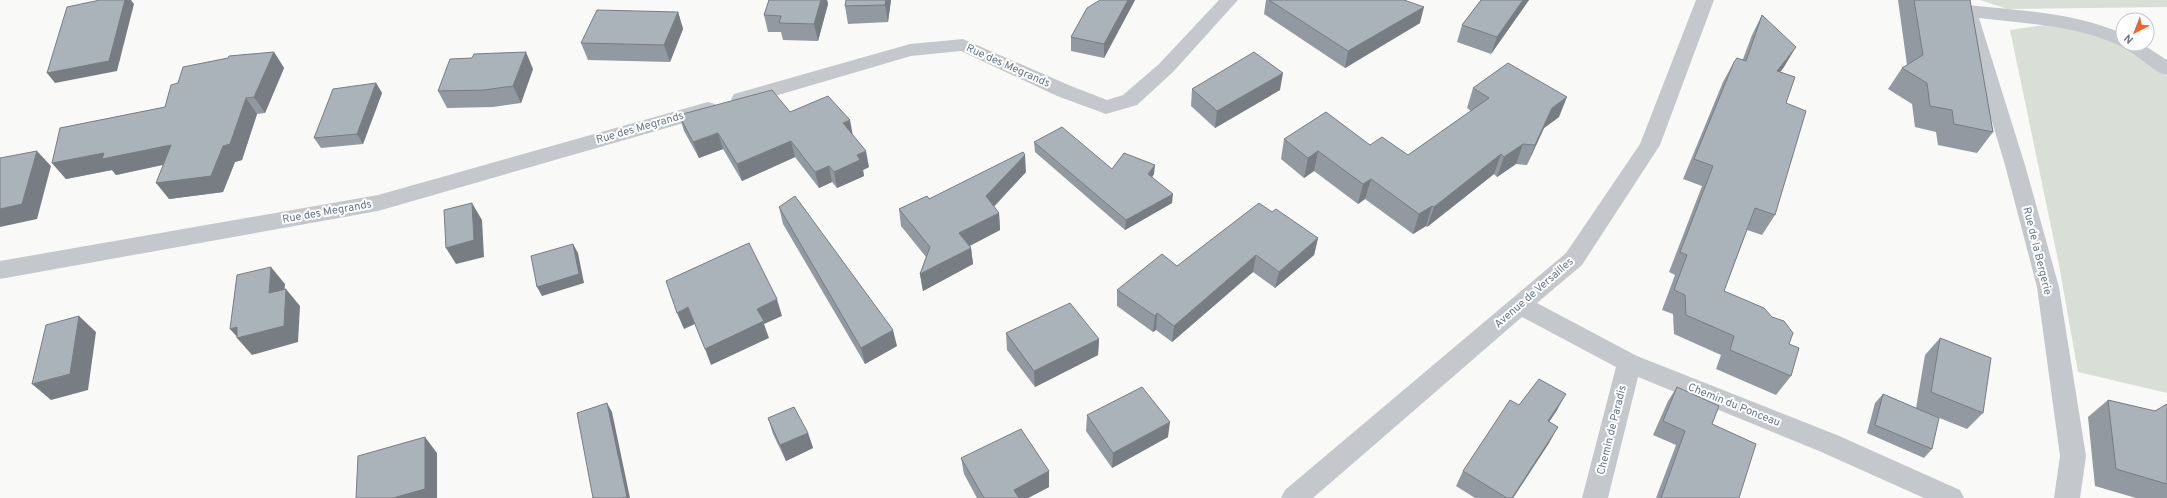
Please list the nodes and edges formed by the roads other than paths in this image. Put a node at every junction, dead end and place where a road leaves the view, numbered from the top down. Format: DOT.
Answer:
graph roads {
  1 [pos="1229,0"];
  2 [pos="1704,2"];
  3 [pos="2115,37"];
  4 [pos="2141,52"];
  5 [pos="2167,69"];
  6 [pos="0,270"];
  7 [pos="1520,305"];
  8 [pos="1629,362"];
  9 [pos="1294,498"];
  10 [pos="1595,498"];
  11 [pos="1951,498"];
  12 [pos="2067,498"];
  1 -- 6 [label="street, Rue des Megrands"];
  2 -- 7 [label="street, Avenue de Versailles"];
  3 -- 12 [label="street, Rue de la Bergerie"];
  4 -- 5 [label="street"];
  7 -- 8 [label="street, Chemin du Ponceau"];
  7 -- 9 [label="street, Avenue de Versailles"];
  8 -- 10 [label="street, Chemin de Paradis"];
  8 -- 11 [label="street, Chemin du Ponceau"];
}
